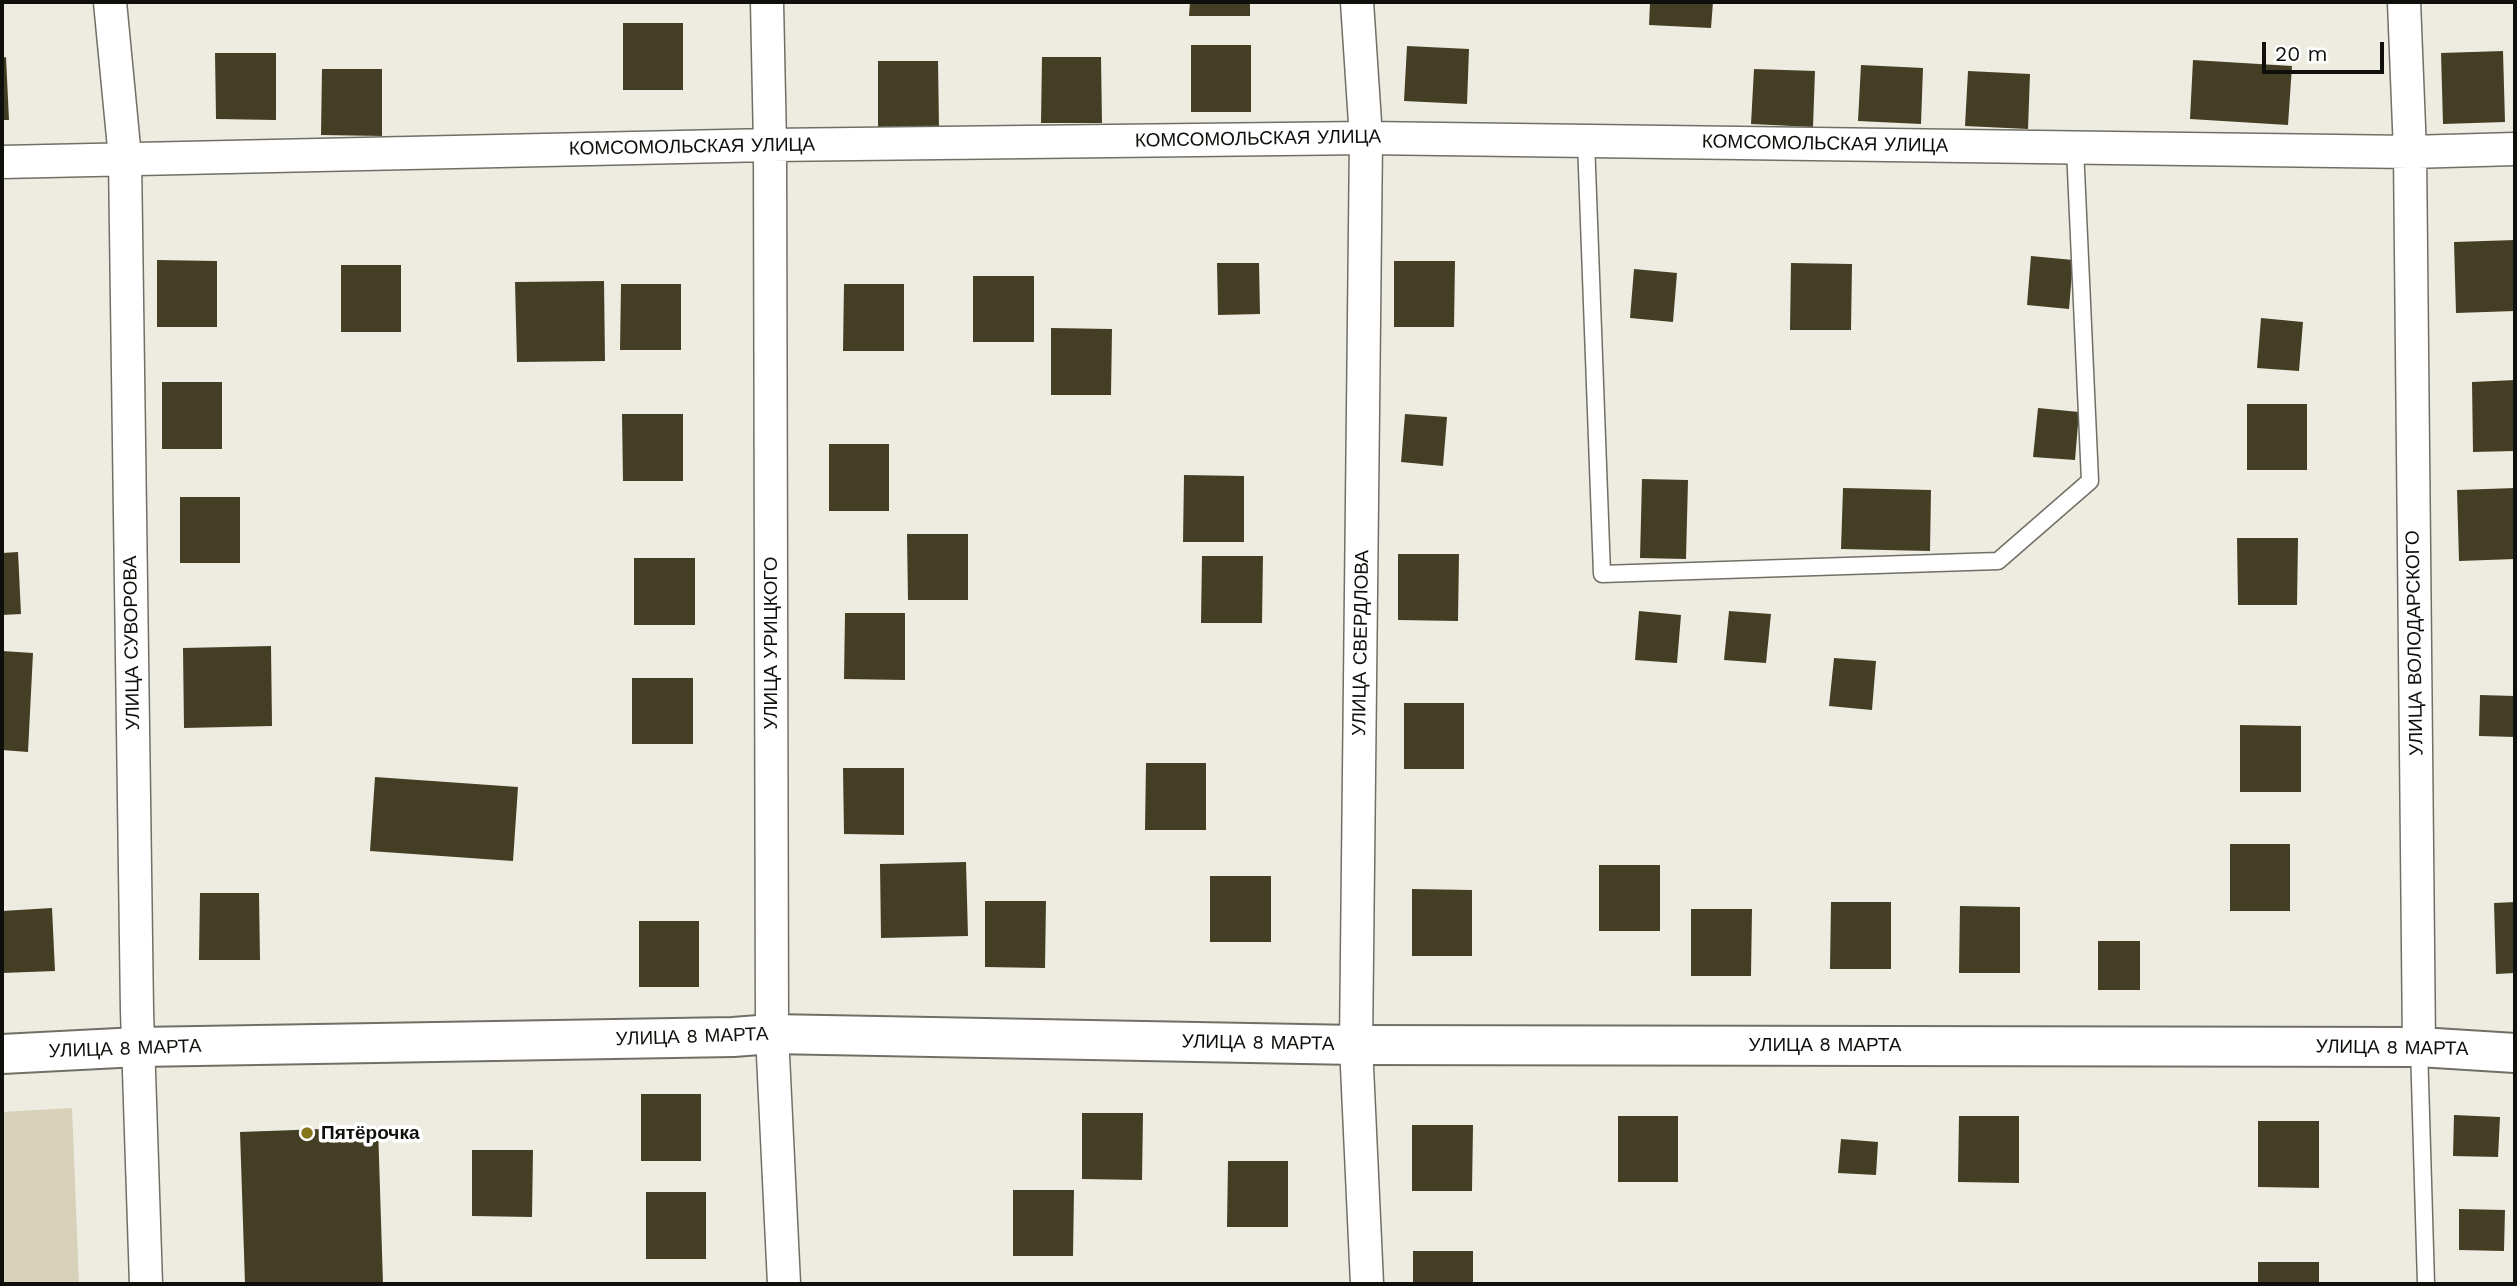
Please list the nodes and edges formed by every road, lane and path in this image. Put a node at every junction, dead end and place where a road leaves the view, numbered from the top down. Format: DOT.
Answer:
graph roads {
  1 [pos="110,2"];
  2 [pos="767,2"];
  3 [pos="1357,2"];
  4 [pos="2404,2"];
  5 [pos="1366,138"];
  6 [pos="1586,141"];
  7 [pos="770,145"];
  8 [pos="2076,148"];
  9 [pos="2515,149"];
  10 [pos="2410,152"];
  11 [pos="125,158"];
  12 [pos="2,162"];
  13 [pos="772,1034"];
  14 [pos="1356,1045"];
  15 [pos="138,1046"];
  16 [pos="2419,1046"];
  17 [pos="2515,1053"];
  18 [pos="2,1054"];
  19 [pos="146,1284"];
  20 [pos="784,1284"];
  21 [pos="1367,1284"];
  22 [pos="2426,1284"];
  1 -- 11 [label="street, УЛИЦА СУВОРОВА"];
  2 -- 7 [label="street, УЛИЦА УРИЦКОГО"];
  3 -- 5 [label="street, УЛИЦА СВЕРДЛОВА"];
  4 -- 10 [label="street, УЛИЦА ВОЛОДАРСКОГО"];
  5 -- 6 [label="street, КОМСОМОЛЬСКАЯ УЛИЦА"];
  5 -- 7 [label="street, КОМСОМОЛЬСКАЯ УЛИЦА"];
  5 -- 14 [label="street, УЛИЦА СВЕРДЛОВА"];
  6 -- 8 [label="street, КОМСОМОЛЬСКАЯ УЛИЦА"];
  6 -- 8 [label="lane"];
  7 -- 11 [label="street, КОМСОМОЛЬСКАЯ УЛИЦА"];
  7 -- 13 [label="street, УЛИЦА УРИЦКОГО"];
  8 -- 10 [label="street, КОМСОМОЛЬСКАЯ УЛИЦА"];
  9 -- 10 [label="street, КОМСОМОЛЬСКАЯ УЛИЦА"];
  10 -- 16 [label="street, УЛИЦА ВОЛОДАРСКОГО"];
  11 -- 12 [label="street, КОМСОМОЛЬСКАЯ УЛИЦА"];
  11 -- 15 [label="street, УЛИЦА СУВОРОВА"];
  13 -- 14 [label="main road, УЛИЦА 8 МАРТА"];
  13 -- 15 [label="main road, УЛИЦА 8 МАРТА"];
  13 -- 20 [label="street, УЛИЦА УРИЦКОГО"];
  14 -- 16 [label="main road, УЛИЦА 8 МАРТА"];
  14 -- 21 [label="street, УЛИЦА СВЕРДЛОВА"];
  15 -- 18 [label="main road, УЛИЦА 8 МАРТА"];
  15 -- 19 [label="street, УЛИЦА СУВОРОВА"];
  16 -- 17 [label="main road, УЛИЦА 8 МАРТА"];
  16 -- 22 [label="lane, УЛИЦА ВОЛОДАРСКОГО"];
}
